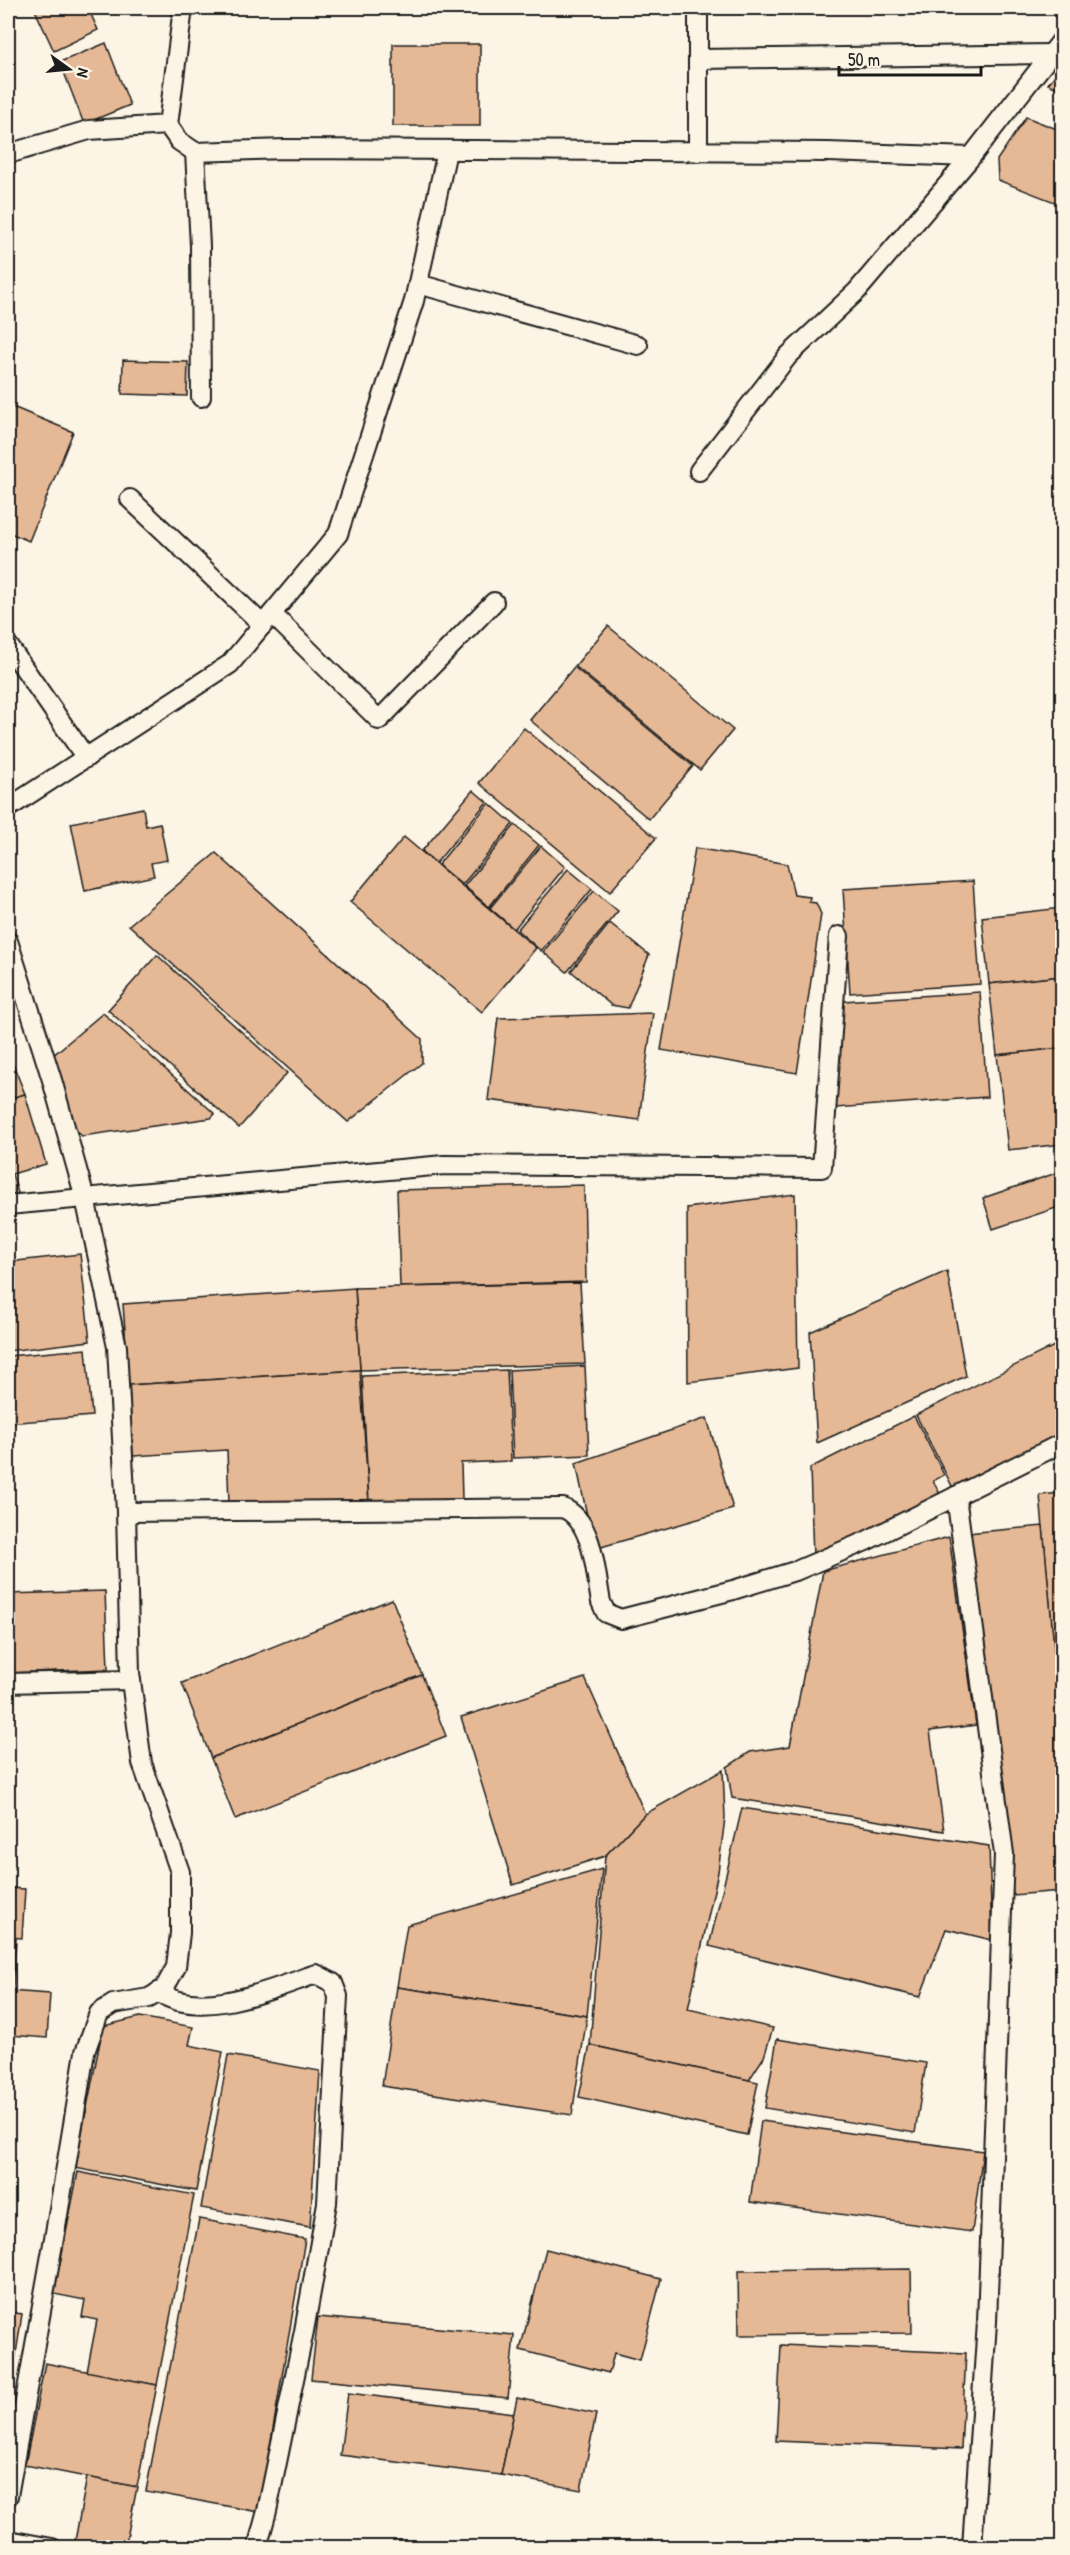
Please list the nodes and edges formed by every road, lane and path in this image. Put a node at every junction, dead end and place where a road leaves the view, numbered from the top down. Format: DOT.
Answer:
graph roads {
  1 [pos="183,8"];
  2 [pos="698,8"];
  3 [pos="1057,47"];
  4 [pos="699,59"];
  5 [pos="168,125"];
  6 [pos="447,151"];
  7 [pos="195,152"];
  8 [pos="698,152"];
  9 [pos="8,154"];
  10 [pos="971,157"];
  11 [pos="418,284"];
  12 [pos="638,345"];
  13 [pos="201,398"];
  14 [pos="699,471"];
  15 [pos="130,500"];
  16 [pos="494,602"];
  17 [pos="268,620"];
  18 [pos="8,645"];
  19 [pos="86,758"];
  20 [pos="8,808"];
  21 [pos="839,936"];
  22 [pos="8,941"];
  23 [pos="85,1198"];
  24 [pos="8,1205"];
  25 [pos="1062,1443"];
  26 [pos="956,1496"];
  27 [pos="126,1512"];
  28 [pos="131,1680"];
  29 [pos="8,1683"];
  30 [pos="158,1992"];
  31 [pos="8,2496"];
  32 [pos="8,2540"];
  33 [pos="52,2547"];
  34 [pos="257,2547"];
  35 [pos="972,2547"];
  1 -- 5 [label="street"];
  2 -- 4 [label="street"];
  3 -- 4 [label="street"];
  3 -- 10 [label="street"];
  4 -- 8 [label="street"];
  5 -- 7 [label="street"];
  5 -- 9 [label="street"];
  6 -- 7 [label="street"];
  6 -- 8 [label="street"];
  6 -- 11 [label="street"];
  7 -- 13 [label="street"];
  8 -- 10 [label="street"];
  10 -- 14 [label="street"];
  11 -- 12 [label="street"];
  11 -- 17 [label="street"];
  15 -- 17 [label="street"];
  16 -- 17 [label="street"];
  17 -- 19 [label="street"];
  18 -- 19 [label="street"];
  19 -- 20 [label="street"];
  21 -- 23 [label="street"];
  22 -- 23 [label="street"];
  23 -- 24 [label="street"];
  23 -- 27 [label="street"];
  25 -- 26 [label="street"];
  26 -- 27 [label="street"];
  26 -- 35 [label="street"];
  27 -- 28 [label="street"];
  28 -- 29 [label="street"];
  28 -- 30 [label="street"];
  30 -- 31 [label="street"];
  30 -- 34 [label="street"];
  32 -- 33 [label="street"];
}
